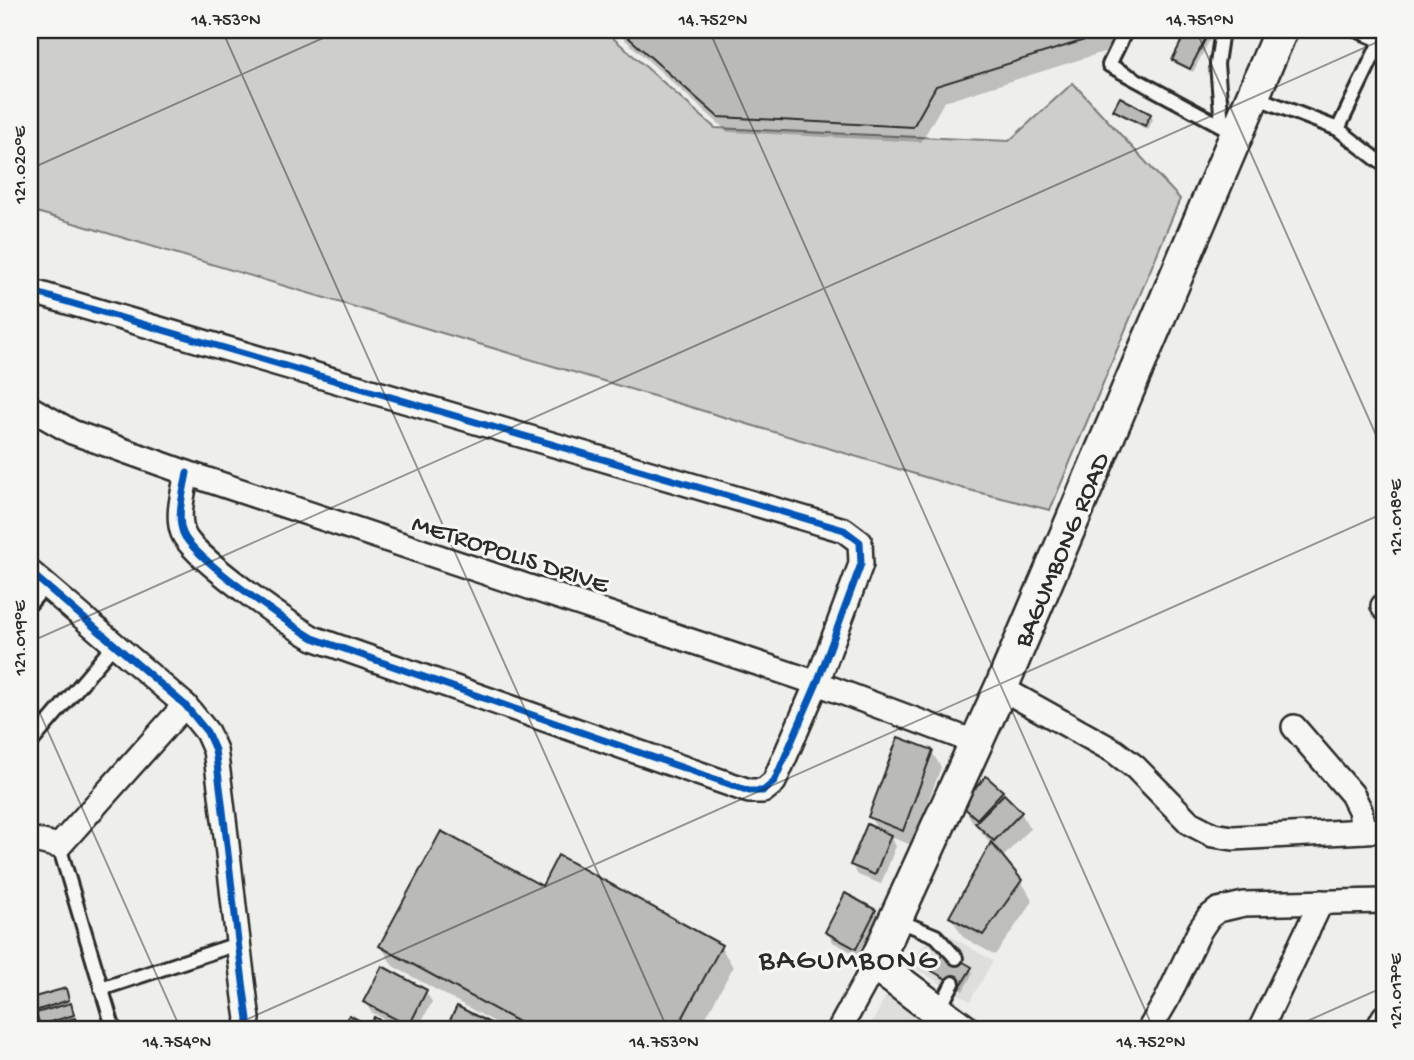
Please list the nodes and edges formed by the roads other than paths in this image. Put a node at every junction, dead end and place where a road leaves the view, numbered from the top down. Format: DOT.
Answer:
graph roads {
  1 [pos="1126,30"];
  2 [pos="1222,30"];
  3 [pos="1281,30"];
  4 [pos="1356,30"];
  5 [pos="1383,41"];
  6 [pos="1253,96"];
  7 [pos="1229,129"];
  8 [pos="1338,129"];
  9 [pos="1384,165"];
  10 [pos="30,291"];
  11 [pos="30,408"];
  12 [pos="187,473"];
  13 [pos="38,578"];
  14 [pos="30,604"];
  15 [pos="114,645"];
  16 [pos="817,683"];
  17 [pos="1001,688"];
  18 [pos="185,705"];
  19 [pos="1294,727"];
  20 [pos="977,743"];
  21 [pos="30,744"];
  22 [pos="1374,831"];
  23 [pos="30,839"];
  24 [pos="59,846"];
  25 [pos="1384,901"];
  26 [pos="1321,902"];
  27 [pos="895,919"];
  28 [pos="237,944"];
  29 [pos="956,958"];
  30 [pos="875,964"];
  31 [pos="953,983"];
  32 [pos="101,989"];
  33 [pos="938,1012"];
  34 [pos="1384,1017"];
  35 [pos="1157,1027"];
  36 [pos="114,1030"];
  37 [pos="246,1030"];
  38 [pos="839,1030"];
  39 [pos="963,1030"];
  40 [pos="1260,1030"];
  41 [pos="1377,1030"];
  1 -- 7 [label="lane"];
  2 -- 7 [label="lane"];
  3 -- 6 [label="main road, BAGUMBONG ROAD"];
  4 -- 5 [label="lane"];
  5 -- 8 [label="lane"];
  6 -- 7 [label="main road, BAGUMBONG ROAD"];
  6 -- 8 [label="lane"];
  7 -- 17 [label="main road, BAGUMBONG ROAD"];
  8 -- 9 [label="lane"];
  10 -- 16 [label="street"];
  11 -- 12 [label="street, METROPOLIS DRIVE"];
  12 -- 16 [label="street, METROPOLIS DRIVE"];
  12 -- 16 [label="street"];
  13 -- 14 [label="lane"];
  13 -- 15 [label="street"];
  15 -- 18 [label="street"];
  15 -- 21 [label="lane"];
  16 -- 20 [label="street, METROPOLIS DRIVE"];
  17 -- 20 [label="main road, BAGUMBONG ROAD"];
  17 -- 22 [label="street"];
  18 -- 24 [label="street"];
  18 -- 28 [label="street"];
  19 -- 22 [label="street"];
  20 -- 27 [label="main road, BAGUMBONG ROAD"];
  23 -- 24 [label="street"];
  24 -- 32 [label="lane"];
  25 -- 26 [label="street"];
  26 -- 35 [label="street"];
  26 -- 40 [label="street"];
  27 -- 29 [label="lane"];
  27 -- 30 [label="main road, BAGUMBONG ROAD"];
  28 -- 32 [label="lane"];
  28 -- 37 [label="street"];
  30 -- 33 [label="main road"];
  30 -- 38 [label="street"];
  31 -- 33 [label="lane"];
  32 -- 36 [label="lane"];
  33 -- 39 [label="main road"];
  34 -- 41 [label="street"];
}
